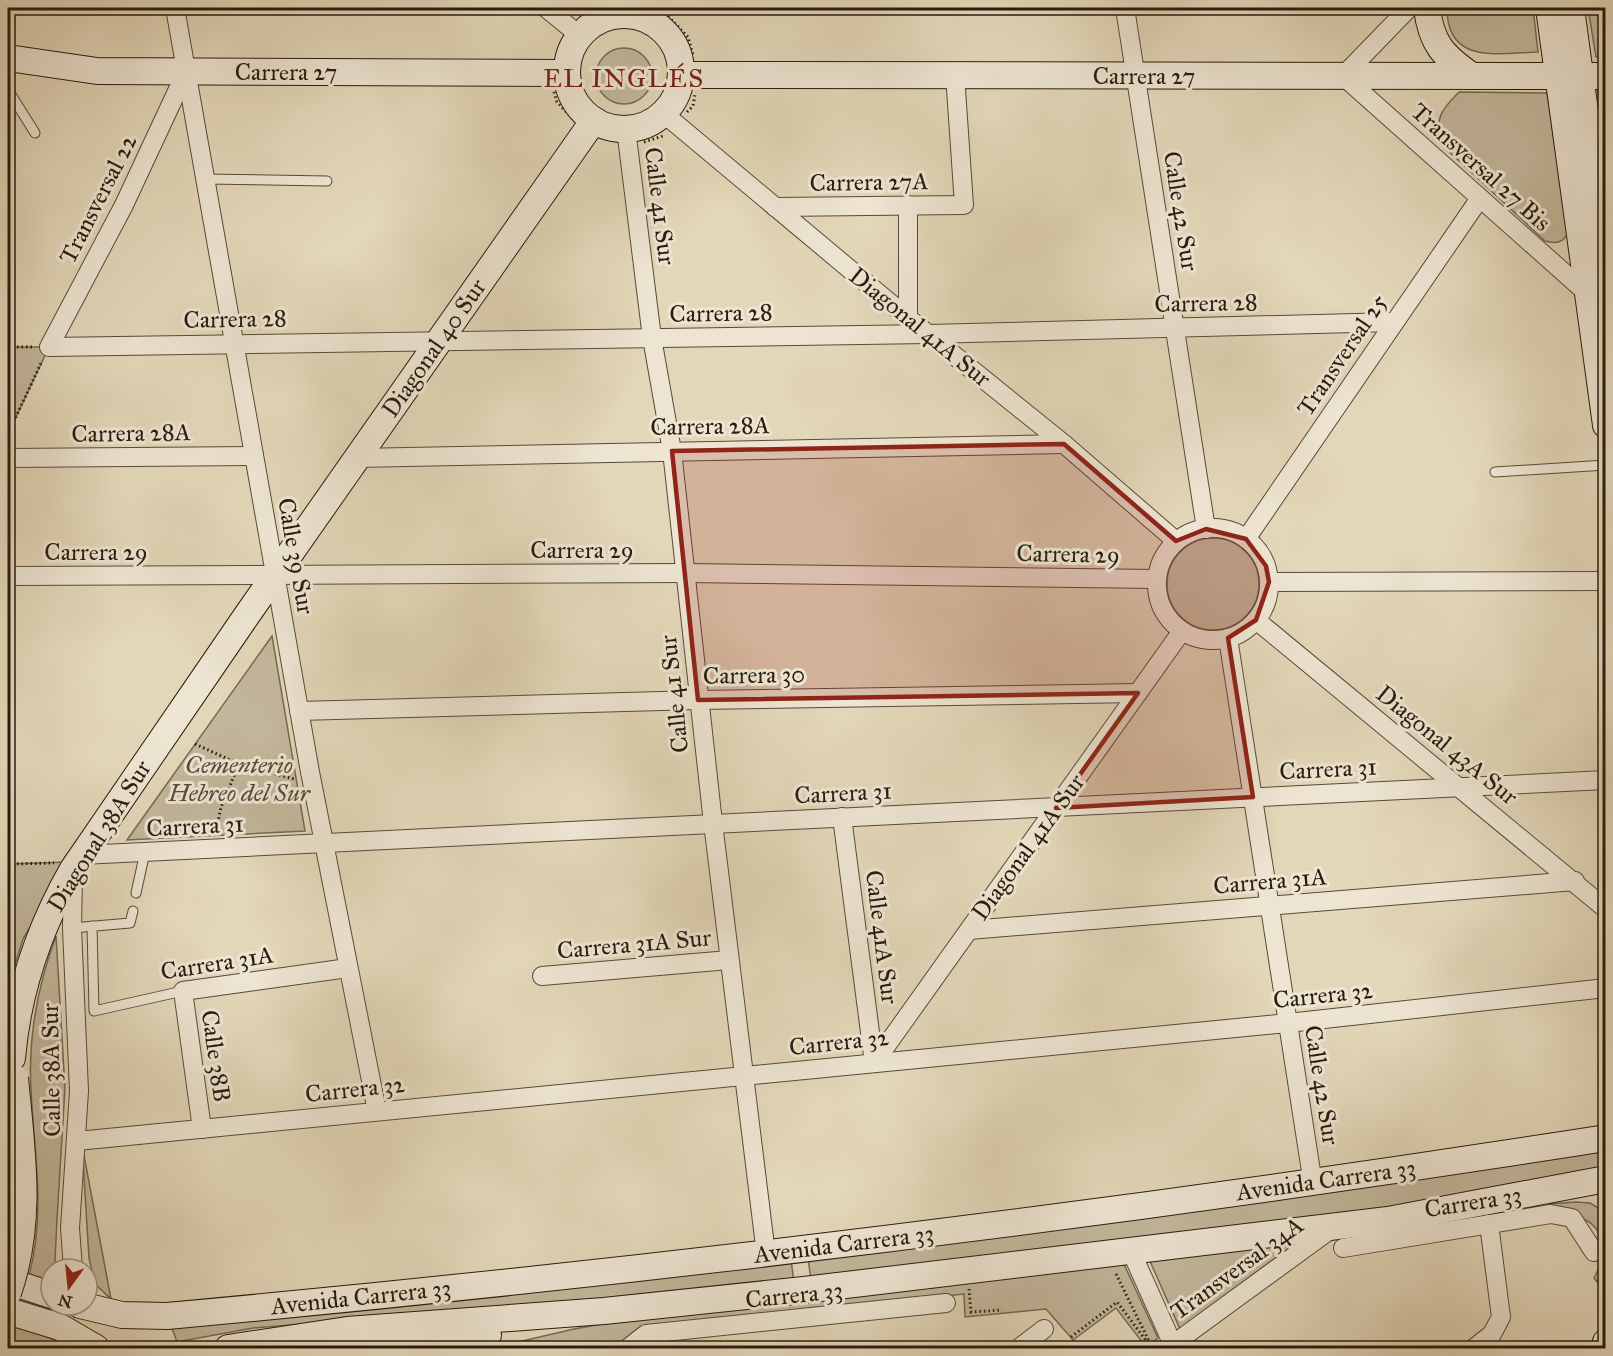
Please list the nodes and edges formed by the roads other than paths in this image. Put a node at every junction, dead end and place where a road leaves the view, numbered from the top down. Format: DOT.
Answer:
graph roads {
  1 [pos="175,8"];
  2 [pos="546,8"];
  3 [pos="1125,8"];
  4 [pos="1409,8"];
  5 [pos="1427,8"];
  6 [pos="1549,8"];
  7 [pos="1571,8"];
  8 [pos="613,11"];
  9 [pos="664,15"];
  10 [pos="579,35"];
  11 [pos="8,58"];
  12 [pos="186,72"];
  13 [pos="557,73"];
  14 [pos="689,75"];
  15 [pos="955,75"];
  16 [pos="1136,76"];
  17 [pos="1343,76"];
  18 [pos="1472,76"];
  19 [pos="1569,76"];
  20 [pos="1605,76"];
  21 [pos="8,90"];
  22 [pos="670,119"];
  23 [pos="589,127"];
  24 [pos="35,133"];
  25 [pos="627,137"];
  26 [pos="205,179"];
  27 [pos="327,181"];
  28 [pos="1480,198"];
  29 [pos="908,205"];
  30 [pos="775,207"];
  31 [pos="1605,268"];
  32 [pos="1588,294"];
  33 [pos="908,318"];
  34 [pos="1393,322"];
  35 [pos="1175,327"];
  36 [pos="928,334"];
  37 [pos="652,338"];
  38 [pos="440,341"];
  39 [pos="234,342"];
  40 [pos="49,347"];
  41 [pos="1605,425"];
  42 [pos="1064,444"];
  43 [pos="672,451"];
  44 [pos="254,456"];
  45 [pos="8,458"];
  46 [pos="356,458"];
  47 [pos="1605,465"];
  48 [pos="1495,472"];
  49 [pos="1206,529"];
  50 [pos="1246,540"];
  51 [pos="1176,541"];
  52 [pos="685,573"];
  53 [pos="8,576"];
  54 [pos="275,576"];
  55 [pos="1157,579"];
  56 [pos="1605,581"];
  57 [pos="1269,582"];
  58 [pos="1256,620"];
  59 [pos="1182,631"];
  60 [pos="1228,638"];
  61 [pos="1138,693"];
  62 [pos="698,700"];
  63 [pos="299,711"];
  64 [pos="1605,780"];
  65 [pos="1459,787"];
  66 [pos="1253,797"];
  67 [pos="1056,808"];
  68 [pos="842,817"];
  69 [pos="712,824"];
  70 [pos="324,843"];
  71 [pos="145,852"];
  72 [pos="78,862"];
  73 [pos="1575,881"];
  74 [pos="136,893"];
  75 [pos="1270,905"];
  76 [pos="1605,909"];
  77 [pos="133,911"];
  78 [pos="92,926"];
  79 [pos="72,928"];
  80 [pos="969,930"];
  81 [pos="729,960"];
  82 [pos="348,968"];
  83 [pos="542,976"];
  84 [pos="1605,988"];
  85 [pos="183,991"];
  86 [pos="1288,1023"];
  87 [pos="11,1057"];
  88 [pos="874,1063"];
  89 [pos="744,1076"];
  90 [pos="376,1111"];
  91 [pos="202,1128"];
  92 [pos="1605,1138"];
  93 [pos="77,1141"];
  94 [pos="1605,1179"];
  95 [pos="1580,1183"];
  96 [pos="1313,1184"];
  97 [pos="1605,1195"];
  98 [pos="1489,1224"];
  99 [pos="1339,1237"];
  100 [pos="1594,1252"];
  101 [pos="766,1254"];
  102 [pos="72,1257"];
  103 [pos="1122,1260"];
  104 [pos="8,1281"];
  105 [pos="39,1291"];
  106 [pos="8,1293"];
  107 [pos="946,1303"];
  108 [pos="99,1307"];
  109 [pos="12,1312"];
  110 [pos="1044,1329"];
  111 [pos="355,1339"];
  112 [pos="1605,1342"];
  113 [pos="1171,1347"];
  114 [pos="96,1348"];
  115 [pos="228,1348"];
  116 [pos="628,1348"];
  117 [pos="1019,1348"];
  118 [pos="1474,1348"];
  119 [pos="1604,1348"];
  1 -- 12 [label="street, Calle 39 Sur"];
  2 -- 10 [label="street"];
  3 -- 16 [label="street, Calle 42 Sur"];
  4 -- 17 [label="street"];
  5 -- 18 [label="main road"];
  6 -- 19 [label="main road"];
  7 -- 19 [label="main road"];
  8 -- 9 [label="main road"];
  8 -- 10 [label="main road"];
  9 -- 14 [label="main road"];
  10 -- 13 [label="main road"];
  11 -- 12 [label="main road, Carrera 27"];
  12 -- 13 [label="main road, Carrera 27"];
  12 -- 26 [label="street, Calle 39 Sur"];
  12 -- 40 [label="street, Transversal 22"];
  13 -- 23 [label="main road"];
  14 -- 15 [label="main road, Carrera 27"];
  14 -- 22 [label="main road"];
  15 -- 16 [label="main road, Carrera 27"];
  15 -- 29 [label="street, Carrera 27A"];
  16 -- 17 [label="main road, Carrera 27"];
  16 -- 35 [label="street, Calle 42 Sur"];
  17 -- 18 [label="main road, Carrera 27"];
  17 -- 28 [label="street, Transversal 27 Bis"];
  18 -- 19 [label="main road, Carrera 27"];
  19 -- 20 [label="main road, Carrera 27"];
  19 -- 31 [label="main road"];
  19 -- 32 [label="main road"];
  21 -- 24 [label="lane"];
  22 -- 25 [label="main road"];
  22 -- 30 [label="street, Diagonal 41A Sur"];
  23 -- 25 [label="main road"];
  23 -- 38 [label="main road, Diagonal 40 Sur"];
  25 -- 37 [label="street, Calle 41 Sur"];
  26 -- 27 [label="lane"];
  26 -- 39 [label="street, Calle 39 Sur"];
  28 -- 32 [label="street, Transversal 27 Bis"];
  28 -- 34 [label="street, Transversal 25"];
  29 -- 30 [label="street, Carrera 27A"];
  29 -- 33 [label="street"];
  30 -- 33 [label="street, Diagonal 41A Sur"];
  32 -- 41 [label="main road"];
  33 -- 36 [label="street, Diagonal 41A Sur"];
  34 -- 35 [label="street, Carrera 28"];
  34 -- 50 [label="street, Transversal 25"];
  35 -- 36 [label="street, Carrera 28"];
  35 -- 49 [label="street, Calle 42 Sur"];
  36 -- 37 [label="street, Carrera 28"];
  36 -- 42 [label="street, Diagonal 41A Sur"];
  37 -- 38 [label="street, Carrera 28"];
  37 -- 43 [label="street, Calle 41 Sur"];
  38 -- 39 [label="street, Carrera 28"];
  38 -- 46 [label="main road, Diagonal 40 Sur"];
  39 -- 40 [label="street, Carrera 28"];
  39 -- 44 [label="street, Calle 39 Sur"];
  42 -- 43 [label="street, Carrera 28A"];
  42 -- 51 [label="street, Diagonal 41A Sur"];
  43 -- 46 [label="street, Carrera 28A"];
  43 -- 52 [label="street, Calle 41 Sur"];
  44 -- 45 [label="street, Carrera 28A"];
  44 -- 54 [label="street, Calle 39 Sur"];
  46 -- 54 [label="main road, Diagonal 40 Sur"];
  47 -- 48 [label="lane"];
  49 -- 50 [label="street"];
  49 -- 51 [label="street"];
  50 -- 57 [label="street"];
  51 -- 55 [label="street"];
  52 -- 54 [label="street, Carrera 29"];
  52 -- 55 [label="street, Carrera 29"];
  52 -- 62 [label="street, Calle 41 Sur"];
  53 -- 54 [label="street, Carrera 29"];
  54 -- 63 [label="street, Calle 39 Sur"];
  54 -- 72 [label="main road, Diagonal 38A Sur"];
  55 -- 59 [label="street"];
  56 -- 57 [label="street"];
  57 -- 58 [label="street"];
  58 -- 60 [label="street"];
  58 -- 65 [label="street, Diagonal 43A Sur"];
  59 -- 60 [label="street"];
  59 -- 61 [label="street, Diagonal 41A Sur"];
  60 -- 66 [label="street, Calle 42 Sur"];
  61 -- 62 [label="street, Carrera 30"];
  61 -- 67 [label="street, Diagonal 41A Sur"];
  62 -- 63 [label="street, Carrera 30"];
  62 -- 69 [label="street, Calle 41 Sur"];
  63 -- 70 [label="street, Calle 39 Sur"];
  64 -- 65 [label="street, Carrera 31"];
  65 -- 66 [label="street, Carrera 31"];
  65 -- 73 [label="street, Diagonal 43A Sur"];
  66 -- 67 [label="street, Carrera 31"];
  66 -- 75 [label="street, Calle 42 Sur"];
  67 -- 68 [label="street, Carrera 31"];
  67 -- 80 [label="street, Diagonal 41A Sur"];
  68 -- 69 [label="street, Carrera 31"];
  68 -- 88 [label="street, Calle 41A Sur"];
  69 -- 70 [label="street, Carrera 31"];
  69 -- 81 [label="street, Calle 41 Sur"];
  70 -- 71 [label="street, Carrera 31"];
  70 -- 82 [label="street, Calle 39 Sur"];
  71 -- 72 [label="street, Carrera 31"];
  71 -- 74 [label="lane"];
  72 -- 79 [label="street, Calle 38A Sur"];
  72 -- 87 [label="main road, Diagonal 38A Sur"];
  73 -- 75 [label="street, Carrera 31A"];
  73 -- 76 [label="street, Diagonal 43A Sur"];
  75 -- 80 [label="street, Carrera 31A"];
  75 -- 86 [label="street, Calle 42 Sur"];
  77 -- 78 [label="lane"];
  78 -- 79 [label="lane"];
  78 -- 85 [label="lane, Carrera 31A"];
  79 -- 93 [label="street, Calle 38A Sur"];
  80 -- 88 [label="street, Diagonal 41A Sur"];
  81 -- 83 [label="street, Carrera 31A Sur"];
  81 -- 89 [label="street, Calle 41 Sur"];
  82 -- 85 [label="street, Carrera 31A"];
  82 -- 90 [label="street, Calle 39 Sur"];
  84 -- 86 [label="street, Carrera 32"];
  85 -- 91 [label="street, Calle 38B"];
  86 -- 88 [label="street, Carrera 32"];
  86 -- 96 [label="street, Calle 42 Sur"];
  87 -- 106 [label="main road, Diagonal 38A Sur, bridge"];
  88 -- 89 [label="street, Carrera 32"];
  89 -- 90 [label="street, Carrera 32"];
  89 -- 101 [label="street, Calle 41 Sur"];
  90 -- 91 [label="street, Carrera 32"];
  91 -- 93 [label="street, Carrera 32"];
  92 -- 96 [label="main road, Avenida Carrera 33"];
  93 -- 102 [label="street, Calle 38A Sur"];
  94 -- 95 [label="main road, Avenida Carrera 33"];
  95 -- 97 [label="main road"];
  95 -- 99 [label="main road, Avenida Carrera 33"];
  96 -- 101 [label="main road, Avenida Carrera 33"];
  98 -- 99 [label="street, Carrera 33"];
  98 -- 100 [label="street, Carrera 33"];
  98 -- 118 [label="street"];
  99 -- 103 [label="main road, Avenida Carrera 33"];
  99 -- 113 [label="street, Transversal 34A"];
  101 -- 108 [label="main road, Avenida Carrera 33"];
  103 -- 111 [label="main road, Avenida Carrera 33"];
  103 -- 113 [label="street"];
  104 -- 105 [label="main road"];
  107 -- 116 [label="street, Carrera 33"];
  109 -- 114 [label="main road"];
  110 -- 117 [label="street"];
  111 -- 115 [label="main road, Avenida Carrera 33"];
  112 -- 119 [label="main road"];
}
